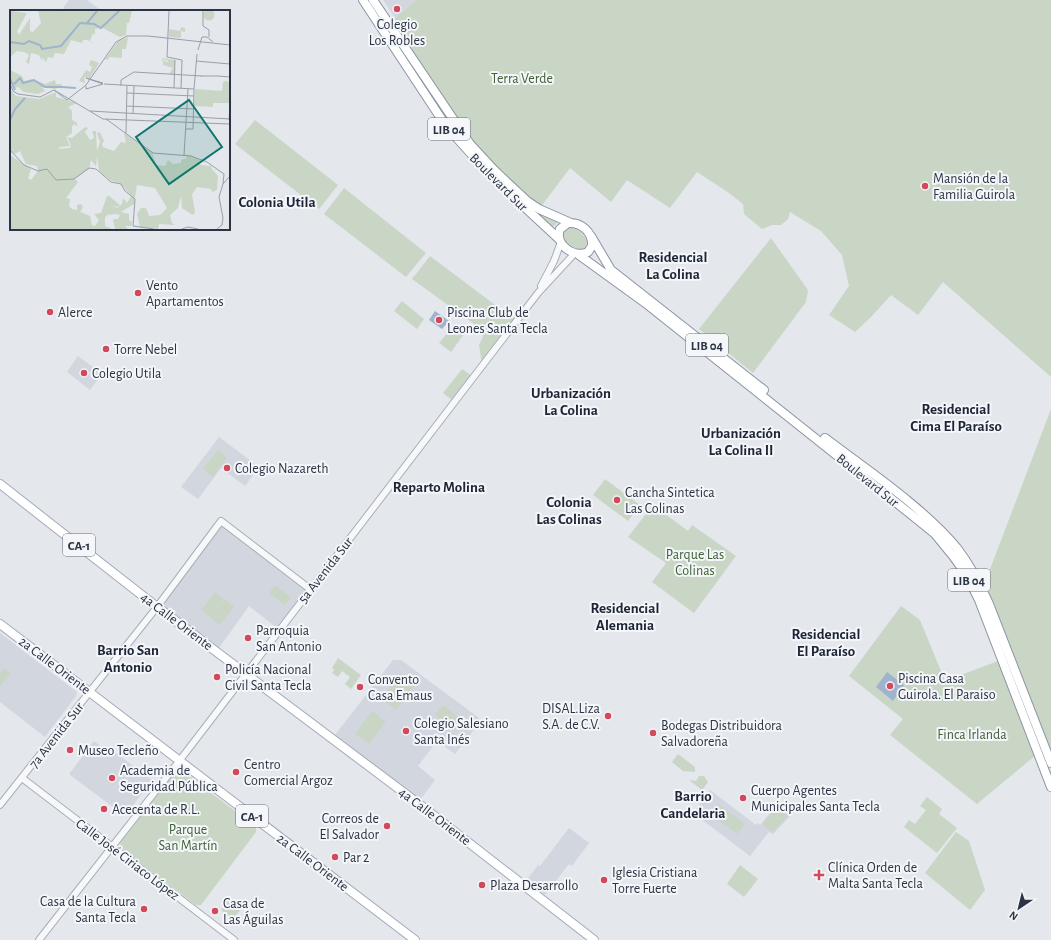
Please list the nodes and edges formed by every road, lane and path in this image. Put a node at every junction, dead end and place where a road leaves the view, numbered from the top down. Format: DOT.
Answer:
graph roads {
  1 [pos="363,0"];
  2 [pos="373,0"];
  3 [pos="571,223"];
  4 [pos="591,236"];
  5 [pos="560,241"];
  6 [pos="577,254"];
  7 [pos="538,293"];
  8 [pos="0,484"];
  9 [pos="310,589"];
  10 [pos="157,607"];
  11 [pos="0,624"];
  12 [pos="247,673"];
  13 [pos="90,691"];
  14 [pos="180,760"];
  15 [pos="1051,763"];
  16 [pos="22,778"];
  17 [pos="1051,787"];
  18 [pos="0,805"];
  19 [pos="111,847"];
  20 [pos="39,940"];
  21 [pos="234,940"];
  22 [pos="415,940"];
  23 [pos="594,940"];
  1 -- 5 [label="main road, Boulevard Sur / LIB 04"];
  2 -- 3 [label="main road, Boulevard Sur / LIB 04"];
  3 -- 4 [label="main road, LIB 04"];
  3 -- 5 [label="main road"];
  4 -- 6 [label="main road"];
  4 -- 15 [label="main road, Boulevard Sur / LIB 04"];
  5 -- 6 [label="main road, LIB 04"];
  5 -- 7 [label="street, 5a Avenida Sur"];
  6 -- 7 [label="street, 5a Avenida Sur"];
  6 -- 17 [label="main road, Boulevard Sur / LIB 04"];
  7 -- 9 [label="street, 5a Avenida Sur"];
  8 -- 10 [label="main road, 4a Calle Oriente / CA-1"];
  9 -- 10 [label="street, 7a Avenida Sur"];
  9 -- 12 [label="street, 5a Avenida Sur"];
  10 -- 12 [label="main road, 4a Calle Oriente / CA-1"];
  10 -- 13 [label="street, 7a Avenida Sur"];
  11 -- 13 [label="main road, 2a Calle Oriente / CA-1"];
  12 -- 14 [label="street, 5a Avenida Sur"];
  12 -- 23 [label="main road, 4a Calle Oriente / CA-1"];
  13 -- 14 [label="main road, 2a Calle Oriente / CA-1"];
  13 -- 16 [label="street, 7a Avenida Sur"];
  14 -- 19 [label="street, 5a Avenida Sur"];
  14 -- 22 [label="main road, 2a Calle Oriente / CA-1"];
  16 -- 18 [label="street, 7a Avenida Sur"];
  16 -- 19 [label="street, Calle José Ciriaco López"];
  19 -- 20 [label="street, 5a Avenida Sur"];
  19 -- 21 [label="street, Calle José Ciriaco López"];
}
